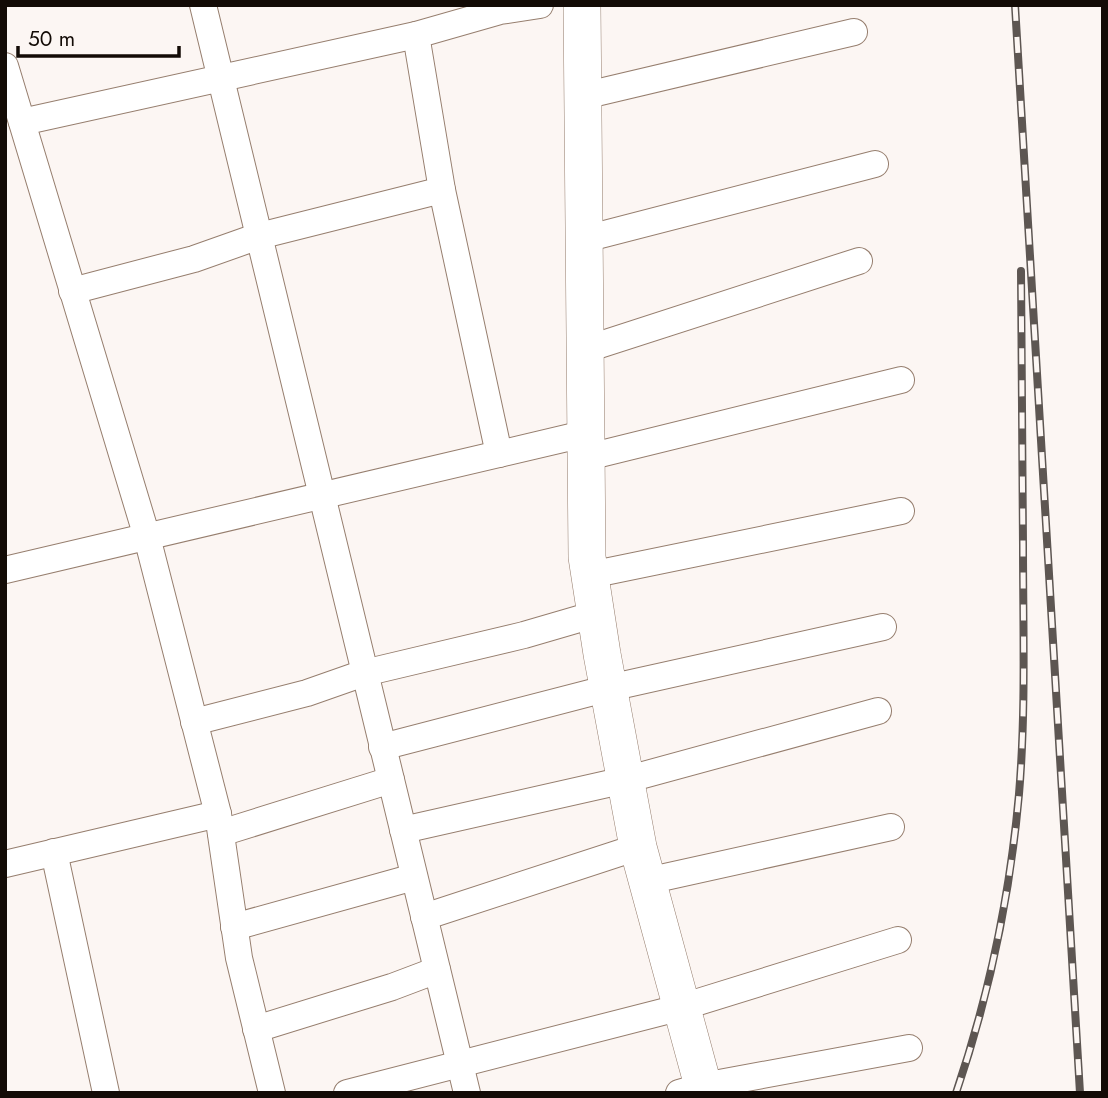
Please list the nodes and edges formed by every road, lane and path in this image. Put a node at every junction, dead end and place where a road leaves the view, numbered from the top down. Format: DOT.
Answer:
graph roads {
  1 [pos="203,5"];
  2 [pos="540,5"];
  3 [pos="582,5"];
  4 [pos="854,32"];
  5 [pos="416,35"];
  6 [pos="5,66"];
  7 [pos="220,77"];
  8 [pos="583,96"];
  9 [pos="22,122"];
  10 [pos="875,164"];
  11 [pos="442,190"];
  12 [pos="259,236"];
  13 [pos="585,239"];
  14 [pos="859,261"];
  15 [pos="72,290"];
  16 [pos="587,349"];
  17 [pos="901,380"];
  18 [pos="588,445"];
  19 [pos="499,454"];
  20 [pos="321,496"];
  21 [pos="901,511"];
  22 [pos="146,537"];
  23 [pos="5,570"];
  24 [pos="590,575"];
  25 [pos="596,614"];
  26 [pos="883,627"];
  27 [pos="364,673"];
  28 [pos="609,688"];
  29 [pos="878,711"];
  30 [pos="194,722"];
  31 [pos="382,747"];
  32 [pos="391,780"];
  33 [pos="625,780"];
  34 [pos="219,823"];
  35 [pos="891,827"];
  36 [pos="402,830"];
  37 [pos="54,852"];
  38 [pos="5,864"];
  39 [pos="643,864"];
  40 [pos="414,877"];
  41 [pos="424,917"];
  42 [pos="234,927"];
  43 [pos="898,940"];
  44 [pos="436,970"];
  45 [pos="681,1007"];
  46 [pos="257,1029"];
  47 [pos="909,1048"];
  48 [pos="460,1065"];
  49 [pos="696,1090"];
  50 [pos="106,1093"];
  51 [pos="272,1093"];
  52 [pos="347,1093"];
  53 [pos="467,1093"];
  1 -- 7 [label="street"];
  2 -- 5 [label="street"];
  3 -- 8 [label="street"];
  4 -- 8 [label="street"];
  5 -- 7 [label="street"];
  5 -- 11 [label="street"];
  6 -- 9 [label="street"];
  7 -- 9 [label="street"];
  7 -- 12 [label="street"];
  8 -- 13 [label="street"];
  9 -- 15 [label="street"];
  10 -- 13 [label="street"];
  11 -- 12 [label="street"];
  11 -- 19 [label="street"];
  12 -- 15 [label="street"];
  12 -- 20 [label="street"];
  13 -- 16 [label="street"];
  14 -- 16 [label="street"];
  15 -- 22 [label="street"];
  16 -- 18 [label="street"];
  17 -- 18 [label="street"];
  18 -- 19 [label="street"];
  18 -- 24 [label="street"];
  19 -- 20 [label="street"];
  20 -- 22 [label="street"];
  20 -- 27 [label="street"];
  21 -- 24 [label="street"];
  22 -- 23 [label="street"];
  22 -- 30 [label="street"];
  24 -- 25 [label="street"];
  25 -- 27 [label="street"];
  25 -- 28 [label="street"];
  26 -- 28 [label="street"];
  27 -- 30 [label="street"];
  27 -- 31 [label="street"];
  28 -- 31 [label="street"];
  28 -- 33 [label="street"];
  29 -- 33 [label="street"];
  30 -- 34 [label="street"];
  31 -- 32 [label="street"];
  32 -- 34 [label="street"];
  32 -- 36 [label="street"];
  33 -- 36 [label="street"];
  33 -- 39 [label="street"];
  34 -- 37 [label="street"];
  34 -- 42 [label="street"];
  35 -- 39 [label="street"];
  36 -- 40 [label="street"];
  37 -- 38 [label="street"];
  37 -- 50 [label="street"];
  39 -- 41 [label="street"];
  39 -- 45 [label="street"];
  40 -- 41 [label="street"];
  40 -- 42 [label="street"];
  41 -- 44 [label="street"];
  42 -- 46 [label="street"];
  43 -- 45 [label="street"];
  44 -- 46 [label="street"];
  44 -- 48 [label="street"];
  45 -- 48 [label="street"];
  45 -- 49 [label="street"];
  46 -- 51 [label="street"];
  47 -- 49 [label="street"];
  48 -- 52 [label="street"];
  48 -- 53 [label="street"];
}
